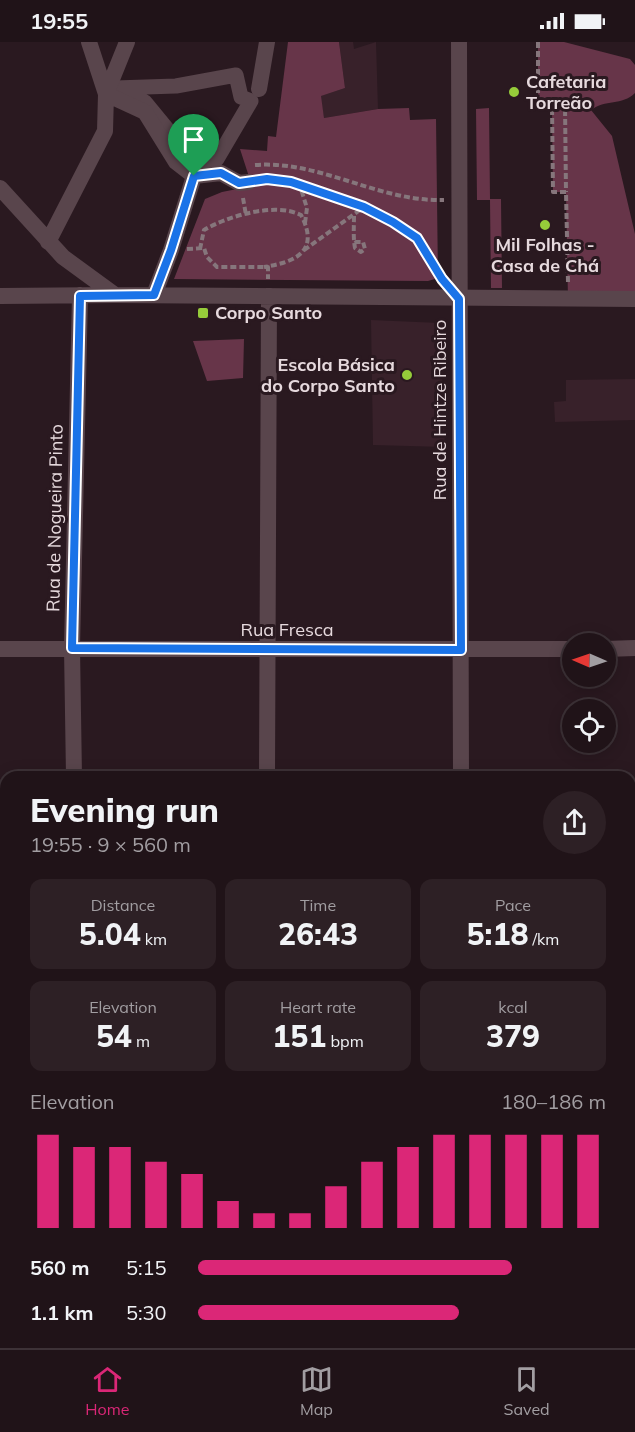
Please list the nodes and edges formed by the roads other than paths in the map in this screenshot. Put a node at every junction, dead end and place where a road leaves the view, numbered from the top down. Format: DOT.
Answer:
graph roads {
  1 [pos="89,42"];
  2 [pos="127,42"];
  3 [pos="267,42"];
  4 [pos="459,42"];
  5 [pos="236,75"];
  6 [pos="259,89"];
  7 [pos="106,94"];
  8 [pos="247,174"];
  9 [pos="194,176"];
  10 [pos="0,188"];
  11 [pos="48,242"];
  12 [pos="115,295"];
  13 [pos="154,295"];
  14 [pos="0,296"];
  15 [pos="80,296"];
  16 [pos="269,296"];
  17 [pos="459,299"];
  18 [pos="635,299"];
  19 [pos="72,648"];
  20 [pos="635,648"];
  21 [pos="0,649"];
  22 [pos="267,649"];
  23 [pos="562,649"];
  24 [pos="616,649"];
  25 [pos="461,650"];
  26 [pos="74,771"];
  27 [pos="267,771"];
  28 [pos="461,771"];
  1 -- 7 [label="street"];
  2 -- 7 [label="street"];
  3 -- 6 [label="street"];
  4 -- 17 [label="street, Rua de Hintze Ribeiro"];
  5 -- 5 [label="street"];
  7 -- 9 [label="street"];
  7 -- 11 [label="street"];
  8 -- 9 [label="street"];
  9 -- 13 [label="street"];
  10 -- 11 [label="street"];
  11 -- 12 [label="street"];
  12 -- 13 [label="street"];
  12 -- 15 [label="street"];
  13 -- 16 [label="street"];
  14 -- 15 [label="street"];
  15 -- 19 [label="street, Rua de Nogueira Pinto"];
  16 -- 17 [label="street"];
  16 -- 22 [label="street"];
  17 -- 18 [label="street"];
  17 -- 25 [label="street, Rua de Hintze Ribeiro"];
  19 -- 21 [label="street, Rua Fresca"];
  19 -- 22 [label="street, Rua Fresca"];
  19 -- 26 [label="street, Rua de Nogueira Pinto"];
  20 -- 24 [label="street"];
  22 -- 25 [label="street, Rua Fresca"];
  22 -- 27 [label="street"];
  23 -- 25 [label="street, Rua Fresca"];
  25 -- 28 [label="street, Rua de Hintze Ribeiro"];
}
